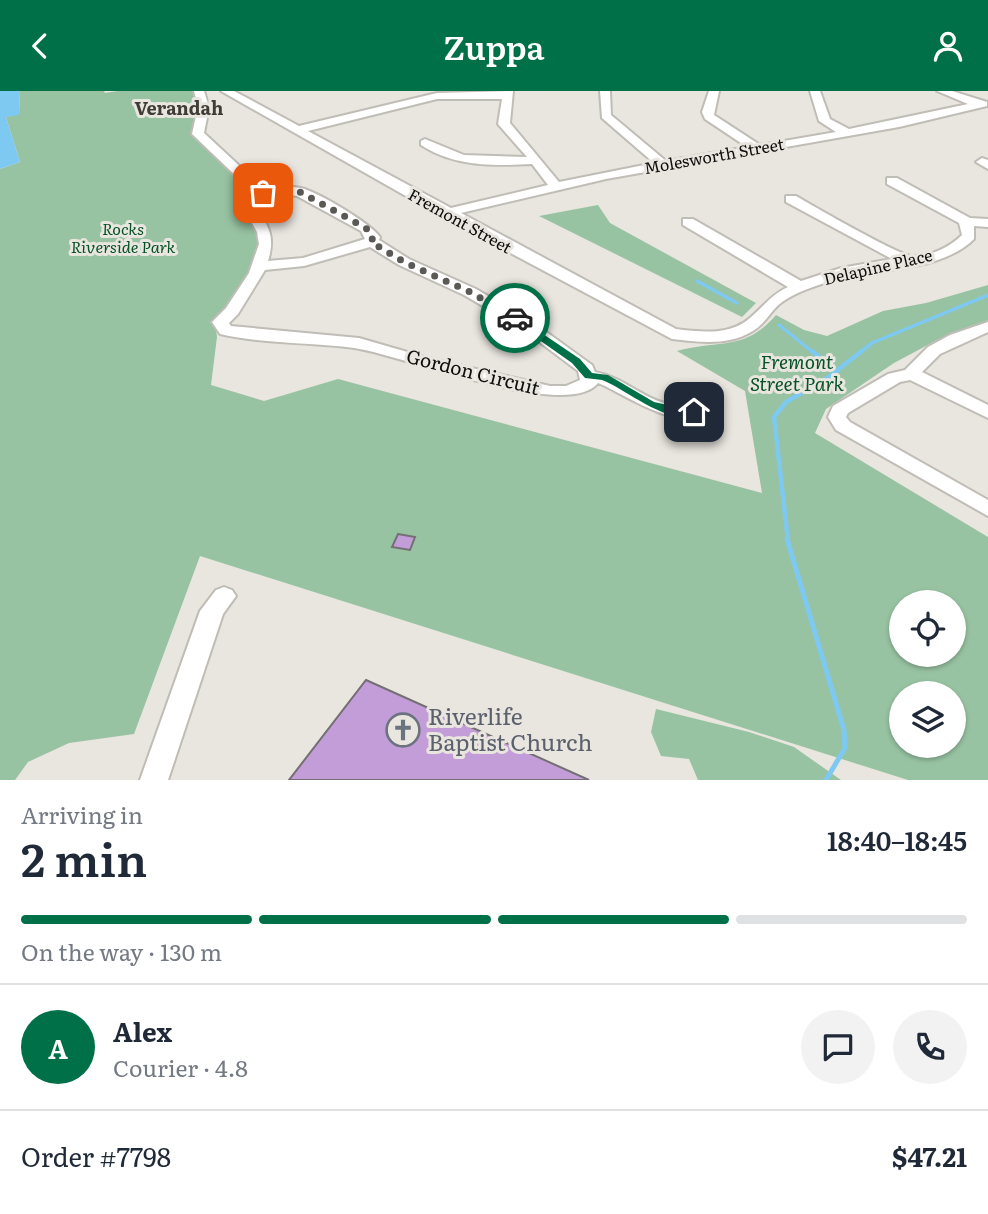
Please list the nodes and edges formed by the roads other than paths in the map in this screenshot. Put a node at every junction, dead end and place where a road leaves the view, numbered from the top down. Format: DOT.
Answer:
graph roads {
  1 [pos="199,91"];
  2 [pos="226,91"];
  3 [pos="606,91"];
  4 [pos="714,91"];
  5 [pos="815,91"];
  6 [pos="942,91"];
  7 [pos="508,93"];
  8 [pos="986,105"];
  9 [pos="297,130"];
  10 [pos="847,133"];
  11 [pos="425,143"];
  12 [pos="759,149"];
  13 [pos="536,160"];
  14 [pos="664,165"];
  15 [pos="892,181"];
  16 [pos="555,186"];
  17 [pos="246,195"];
  18 [pos="791,199"];
  19 [pos="446,213"];
  20 [pos="688,222"];
  21 [pos="967,222"];
  22 [pos="988,223"];
  23 [pos="371,242"];
  24 [pos="907,261"];
  25 [pos="261,266"];
  26 [pos="800,287"];
  27 [pos="988,327"];
  28 [pos="699,337"];
  29 [pos="912,374"];
  30 [pos="589,376"];
  31 [pos="694,412"];
  32 [pos="988,412"];
  33 [pos="988,509"];
  34 [pos="224,596"];
  35 [pos="154,780"];
  1 -- 17 [label="street, Gordon Circuit"];
  2 -- 9 [label="street, Fremont Street"];
  3 -- 14 [label="street"];
  4 -- 12 [label="street"];
  5 -- 10 [label="street"];
  6 -- 8 [label="street"];
  7 -- 9 [label="street"];
  7 -- 13 [label="street"];
  8 -- 10 [label="street, Molesworth Street"];
  9 -- 19 [label="street, Fremont Street"];
  10 -- 12 [label="street, Molesworth Street"];
  11 -- 13 [label="street"];
  12 -- 14 [label="street, Molesworth Street"];
  13 -- 16 [label="street"];
  14 -- 16 [label="street, Molesworth Street"];
  15 -- 21 [label="street"];
  16 -- 19 [label="street, Molesworth Street"];
  17 -- 23 [label="street"];
  17 -- 25 [label="street, Gordon Circuit"];
  18 -- 24 [label="street"];
  19 -- 28 [label="street, Fremont Street"];
  20 -- 26 [label="street"];
  21 -- 22 [label="street"];
  21 -- 24 [label="street, Delapine Place"];
  23 -- 25 [label="street"];
  23 -- 30 [label="street"];
  24 -- 26 [label="street, Delapine Place"];
  25 -- 30 [label="street, Gordon Circuit"];
  26 -- 28 [label="street, Delapine Place"];
  27 -- 29 [label="street"];
  29 -- 32 [label="street"];
  29 -- 33 [label="street"];
  30 -- 31 [label="street"];
  34 -- 35 [label="street"];
}
